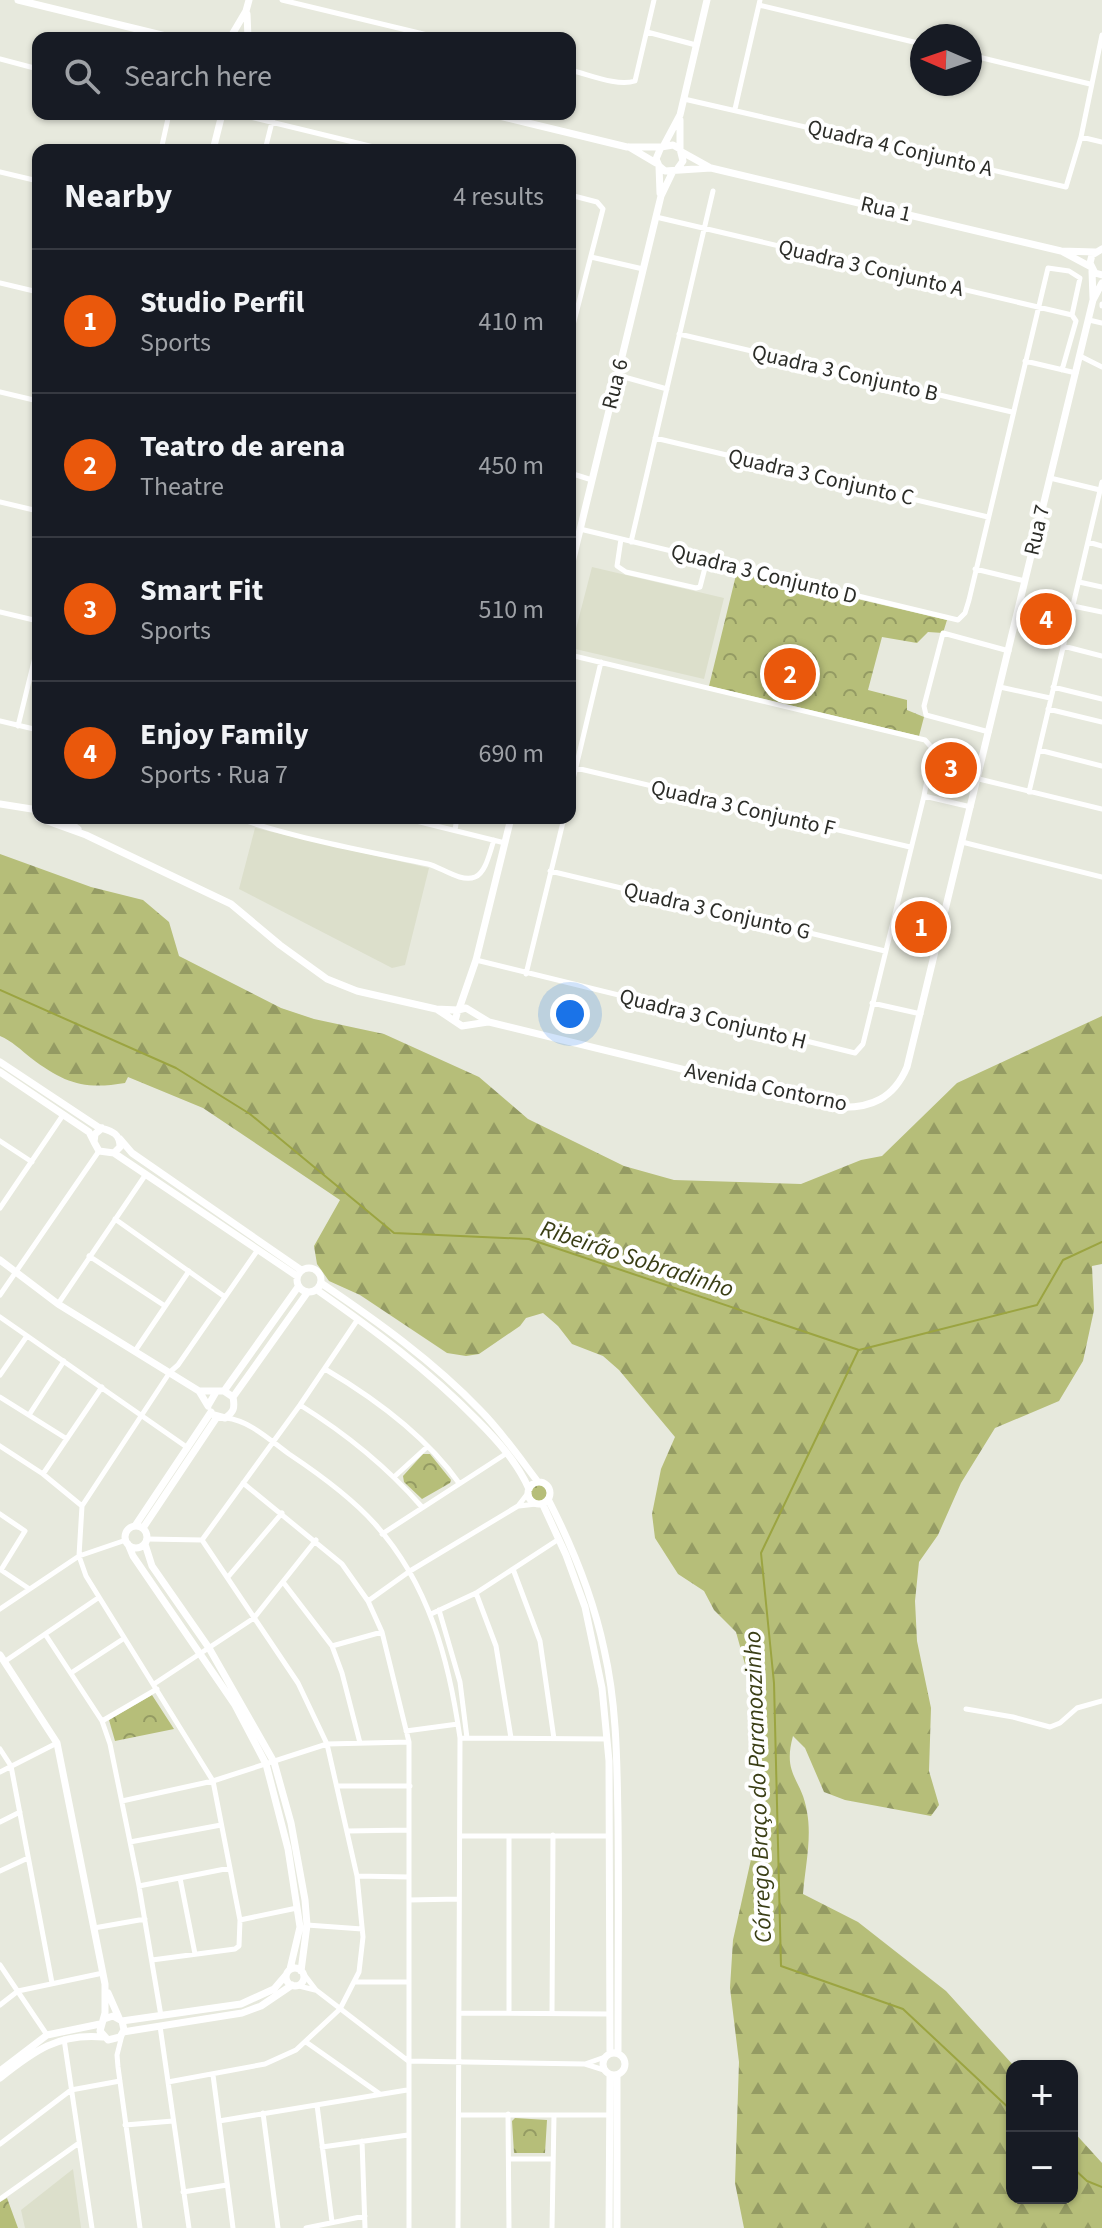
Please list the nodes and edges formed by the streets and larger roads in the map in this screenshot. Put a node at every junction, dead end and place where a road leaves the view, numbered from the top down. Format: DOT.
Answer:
graph roads {
  1 [pos="249,0"];
  2 [pos="282,0"];
  3 [pos="654,0"];
  4 [pos="707,0"];
  5 [pos="22,1"];
  6 [pos="302,2"];
  7 [pos="759,2"];
  8 [pos="246,11"];
  9 [pos="149,32"];
  10 [pos="234,32"];
  11 [pos="248,32"];
  12 [pos="417,32"];
  13 [pos="647,32"];
  14 [pos="1102,35"];
  15 [pos="910,41"];
  16 [pos="697,45"];
  17 [pos="982,58"];
  18 [pos="0,59"];
  19 [pos="32,67"];
  20 [pos="576,71"];
  21 [pos="1090,84"];
  22 [pos="684,99"];
  23 [pos="735,109"];
  24 [pos="680,115"];
  25 [pos="168,120"];
  26 [pos="220,120"];
  27 [pos="264,120"];
  28 [pos="516,120"];
  29 [pos="272,122"];
  30 [pos="1081,137"];
  31 [pos="1102,142"];
  32 [pos="162,144"];
  33 [pos="214,144"];
  34 [pos="266,144"];
  35 [pos="362,144"];
  36 [pos="662,146"];
  37 [pos="627,147"];
  38 [pos="681,151"];
  39 [pos="658,165"];
  40 [pos="711,168"];
  41 [pos="676,170"];
  42 [pos="0,172"];
  43 [pos="32,180"];
  44 [pos="713,191"];
  45 [pos="576,196"];
  46 [pos="661,196"];
  47 [pos="655,217"];
  48 [pos="705,230"];
  49 [pos="1099,248"];
  50 [pos="1061,251"];
  51 [pos="591,257"];
  52 [pos="643,269"];
  53 [pos="1092,269"];
  54 [pos="1102,275"];
  55 [pos="0,283"];
  56 [pos="1102,283"];
  57 [pos="32,291"];
  58 [pos="1093,300"];
  59 [pos="1038,307"];
  60 [pos="576,309"];
  61 [pos="579,310"];
  62 [pos="1072,315"];
  63 [pos="576,319"];
  64 [pos="1089,320"];
  65 [pos="1102,323"];
  66 [pos="679,334"];
  67 [pos="1080,356"];
  68 [pos="1025,361"];
  69 [pos="1102,367"];
  70 [pos="1062,370"];
  71 [pos="1076,373"];
  72 [pos="617,375"];
  73 [pos="667,389"];
  74 [pos="0,392"];
  75 [pos="32,400"];
  76 [pos="1012,412"];
  77 [pos="655,438"];
  78 [pos="576,475"];
  79 [pos="1049,477"];
  80 [pos="592,480"];
  81 [pos="1102,482"];
  82 [pos="1100,490"];
  83 [pos="0,502"];
  84 [pos="1100,502"];
  85 [pos="32,510"];
  86 [pos="988,517"];
  87 [pos="580,529"];
  88 [pos="621,539"];
  89 [pos="631,542"];
  90 [pos="1088,542"];
  91 [pos="576,546"];
  92 [pos="1102,546"];
  93 [pos="707,560"];
  94 [pos="975,569"];
  95 [pos="1025,581"];
  96 [pos="1079,582"];
  97 [pos="1102,587"];
  98 [pos="1073,606"];
  99 [pos="0,612"];
  100 [pos="1102,612"];
  101 [pos="32,620"];
  102 [pos="1063,646"];
  103 [pos="1009,651"];
  104 [pos="576,656"];
  105 [pos="1102,656"];
  106 [pos="601,662"];
  107 [pos="32,669"];
  108 [pos="1000,687"];
  109 [pos="1053,687"];
  110 [pos="1050,698"];
  111 [pos="1102,699"];
  112 [pos="1048,709"];
  113 [pos="0,721"];
  114 [pos="1102,722"];
  115 [pos="18,726"];
  116 [pos="32,729"];
  117 [pos="990,732"];
  118 [pos="1039,750"];
  119 [pos="1102,766"];
  120 [pos="576,768"];
  121 [pos="979,779"];
  122 [pos="1029,792"];
  123 [pos="924,796"];
  124 [pos="0,804"];
  125 [pos="971,807"];
  126 [pos="21,809"];
  127 [pos="1102,809"];
  128 [pos="32,810"];
  129 [pos="32,813"];
  130 [pos="61,824"];
  131 [pos="259,824"];
  132 [pos="430,824"];
  133 [pos="456,824"];
  134 [pos="510,824"];
  135 [pos="563,824"];
  136 [pos="455,830"];
  137 [pos="494,840"];
  138 [pos="962,842"];
  139 [pos="505,843"];
  140 [pos="910,847"];
  141 [pos="550,871"];
  142 [pos="1102,877"];
  143 [pos="885,951"];
  144 [pos="476,960"];
  145 [pos="526,974"];
  146 [pos="469,987"];
  147 [pos="872,1003"];
  148 [pos="436,1009"];
  149 [pos="459,1009"];
  150 [pos="470,1012"];
  151 [pos="921,1014"];
  152 [pos="455,1021"];
  153 [pos="489,1022"];
  154 [pos="470,1023"];
  155 [pos="0,1062"];
  156 [pos="0,1072"];
  157 [pos="63,1115"];
  158 [pos="102,1128"];
  159 [pos="120,1139"];
  160 [pos="0,1141"];
  161 [pos="94,1142"];
  162 [pos="99,1151"];
  163 [pos="114,1153"];
  164 [pos="32,1162"];
  165 [pos="146,1174"];
  166 [pos="2,1200"];
  167 [pos="0,1208"];
  168 [pos="115,1219"];
  169 [pos="257,1251"];
  170 [pos="89,1256"];
  171 [pos="0,1260"];
  172 [pos="189,1271"];
  173 [pos="17,1272"];
  174 [pos="299,1273"];
  175 [pos="298,1287"];
  176 [pos="319,1287"];
  177 [pos="307,1293"];
  178 [pos="0,1295"];
  179 [pos="225,1297"];
  180 [pos="58,1304"];
  181 [pos="165,1307"];
  182 [pos="0,1317"];
  183 [pos="358,1319"];
  184 [pos="27,1336"];
  185 [pos="135,1351"];
  186 [pos="64,1361"];
  187 [pos="325,1369"];
  188 [pos="170,1372"];
  189 [pos="0,1375"];
  190 [pos="102,1387"];
  191 [pos="199,1391"];
  192 [pos="220,1392"];
  193 [pos="0,1397"];
  194 [pos="234,1402"];
  195 [pos="300,1405"];
  196 [pos="215,1413"];
  197 [pos="141,1414"];
  198 [pos="29,1415"];
  199 [pos="244,1422"];
  200 [pos="67,1439"];
  201 [pos="272,1442"];
  202 [pos="0,1446"];
  203 [pos="427,1447"];
  204 [pos="188,1448"];
  205 [pos="507,1453"];
  206 [pos="43,1474"];
  207 [pos="394,1477"];
  208 [pos="538,1482"];
  209 [pos="243,1483"];
  210 [pos="459,1483"];
  211 [pos="528,1491"];
  212 [pos="543,1503"];
  213 [pos="82,1506"];
  214 [pos="421,1506"];
  215 [pos="518,1506"];
  216 [pos="282,1513"];
  217 [pos="0,1514"];
  218 [pos="139,1527"];
  219 [pos="382,1534"];
  220 [pos="559,1539"];
  221 [pos="202,1540"];
  222 [pos="316,1540"];
  223 [pos="127,1542"];
  224 [pos="146,1542"];
  225 [pos="79,1556"];
  226 [pos="513,1569"];
  227 [pos="0,1570"];
  228 [pos="410,1571"];
  229 [pos="228,1577"];
  230 [pos="283,1582"];
  231 [pos="28,1588"];
  232 [pos="476,1593"];
  233 [pos="98,1598"];
  234 [pos="368,1601"];
  235 [pos="0,1609"];
  236 [pos="439,1610"];
  237 [pos="431,1614"];
  238 [pos="254,1618"];
  239 [pos="382,1632"];
  240 [pos="45,1634"];
  241 [pos="123,1639"];
  242 [pos="332,1646"];
  243 [pos="209,1648"];
  244 [pos="201,1653"];
  245 [pos="2,1658"];
  246 [pos="71,1673"];
  247 [pos="155,1686"];
  248 [pos="1102,1701"];
  249 [pos="966,1709"];
  250 [pos="102,1721"];
  251 [pos="458,1724"];
  252 [pos="406,1731"];
  253 [pos="464,1738"];
  254 [pos="511,1738"];
  255 [pos="554,1739"];
  256 [pos="608,1739"];
  257 [pos="409,1742"];
  258 [pos="57,1743"];
  259 [pos="360,1743"];
  260 [pos="327,1744"];
  261 [pos="0,1749"];
  262 [pos="270,1763"];
  263 [pos="11,1766"];
  264 [pos="0,1772"];
  265 [pos="213,1781"];
  266 [pos="337,1786"];
  267 [pos="410,1786"];
  268 [pos="122,1801"];
  269 [pos="20,1812"];
  270 [pos="0,1822"];
  271 [pos="221,1825"];
  272 [pos="409,1830"];
  273 [pos="348,1831"];
  274 [pos="553,1835"];
  275 [pos="460,1836"];
  276 [pos="509,1836"];
  277 [pos="609,1836"];
  278 [pos="130,1842"];
  279 [pos="29,1858"];
  280 [pos="230,1868"];
  281 [pos="0,1871"];
  282 [pos="357,1876"];
  283 [pos="409,1877"];
  284 [pos="180,1878"];
  285 [pos="139,1886"];
  286 [pos="459,1899"];
  287 [pos="409,1900"];
  288 [pos="297,1908"];
  289 [pos="145,1919"];
  290 [pos="240,1920"];
  291 [pos="307,1925"];
  292 [pos="94,1928"];
  293 [pos="362,1929"];
  294 [pos="195,1954"];
  295 [pos="152,1960"];
  296 [pos="0,1965"];
  297 [pos="288,1972"];
  298 [pos="302,1972"];
  299 [pos="103,1973"];
  300 [pos="354,1982"];
  301 [pos="408,1982"];
  302 [pos="52,1983"];
  303 [pos="105,1984"];
  304 [pos="294,1985"];
  305 [pos="316,1990"];
  306 [pos="18,1991"];
  307 [pos="0,2005"];
  308 [pos="340,2009"];
  309 [pos="459,2013"];
  310 [pos="509,2013"];
  311 [pos="552,2014"];
  312 [pos="609,2014"];
  313 [pos="121,2020"];
  314 [pos="161,2021"];
  315 [pos="102,2022"];
  316 [pos="122,2034"];
  317 [pos="47,2035"];
  318 [pos="104,2038"];
  319 [pos="63,2039"];
  320 [pos="306,2042"];
  321 [pos="611,2054"];
  322 [pos="117,2055"];
  323 [pos="408,2061"];
  324 [pos="459,2062"];
  325 [pos="585,2064"];
  326 [pos="0,2071"];
  327 [pos="610,2074"];
  328 [pos="213,2075"];
  329 [pos="0,2078"];
  330 [pos="120,2081"];
  331 [pos="168,2082"];
  332 [pos="71,2090"];
  333 [pos="408,2090"];
  334 [pos="380,2095"];
  335 [pos="317,2105"];
  336 [pos="263,2113"];
  337 [pos="508,2114"];
  338 [pos="459,2115"];
  339 [pos="554,2115"];
  340 [pos="608,2115"];
  341 [pos="173,2121"];
  342 [pos="219,2121"];
  343 [pos="125,2125"];
  344 [pos="408,2135"];
  345 [pos="362,2141"];
  346 [pos="79,2143"];
  347 [pos="0,2144"];
  348 [pos="322,2147"];
  349 [pos="509,2159"];
  350 [pos="553,2159"];
  351 [pos="227,2185"];
  352 [pos="183,2192"];
  353 [pos="1,2197"];
  354 [pos="365,2216"];
  355 [pos="332,2222"];
  356 [pos="92,2228"];
  357 [pos="140,2228"];
  358 [pos="189,2228"];
  359 [pos="233,2228"];
  360 [pos="278,2228"];
  361 [pos="306,2228"];
  362 [pos="365,2228"];
  363 [pos="409,2228"];
  364 [pos="458,2228"];
  365 [pos="509,2228"];
  366 [pos="552,2228"];
  367 [pos="609,2228"];
  368 [pos="617,2228"];
  1 -- 8 [label="street"];
  2 -- 6 [label="street"];
  3 -- 13 [label="street"];
  4 -- 16 [label="street"];
  5 -- 9 [label="street"];
  6 -- 12 [label="street"];
  7 -- 15 [label="street"];
  7 -- 23 [label="street"];
  8 -- 10 [label="street"];
  8 -- 11 [label="street"];
  13 -- 16 [label="street"];
  13 -- 20 [label="street"];
  14 -- 21 [label="street"];
  16 -- 22 [label="street"];
  17 -- 21 [label="street"];
  18 -- 19 [label="street"];
  21 -- 30 [label="street"];
  22 -- 23 [label="street, Quadra 4 Conjunto A"];
  22 -- 24 [label="street"];
  23 -- 30 [label="street, Quadra 4 Conjunto A"];
  24 -- 36 [label="street"];
  24 -- 38 [label="street"];
  25 -- 32 [label="street"];
  26 -- 33 [label="street"];
  27 -- 29 [label="street"];
  28 -- 37 [label="street"];
  29 -- 34 [label="street"];
  29 -- 35 [label="street"];
  30 -- 31 [label="street"];
  36 -- 37 [label="street"];
  36 -- 38 [label="street"];
  36 -- 39 [label="street"];
  37 -- 39 [label="street"];
  38 -- 40 [label="street"];
  38 -- 41 [label="street"];
  39 -- 41 [label="street"];
  39 -- 46 [label="street, Rua 6"];
  40 -- 41 [label="street"];
  40 -- 50 [label="street, Rua 1"];
  41 -- 46 [label="street, Rua 6"];
  42 -- 43 [label="street"];
  44 -- 48 [label="street"];
  45 -- 51 [label="street"];
  46 -- 47 [label="street, Rua 6"];
  47 -- 48 [label="street, Quadra 3 Conjunto A"];
  47 -- 52 [label="street, Rua 6"];
  48 -- 59 [label="street, Quadra 3 Conjunto A"];
  48 -- 66 [label="street"];
  49 -- 50 [label="street"];
  49 -- 53 [label="street, Rua 7"];
  50 -- 53 [label="street"];
  51 -- 52 [label="street"];
  51 -- 61 [label="street"];
  52 -- 72 [label="street, Rua 6"];
  53 -- 54 [label="street"];
  53 -- 58 [label="street, Rua 7"];
  55 -- 57 [label="street"];
  56 -- 58 [label="street, Rua 7"];
  58 -- 64 [label="street, Rua 7"];
  59 -- 62 [label="street, Quadra 3 Conjunto A"];
  59 -- 62 [label="street"];
  59 -- 68 [label="street"];
  60 -- 61 [label="street"];
  61 -- 63 [label="street"];
  62 -- 70 [label="street"];
  64 -- 65 [label="street"];
  64 -- 67 [label="street, Rua 7"];
  66 -- 73 [label="street"];
  66 -- 76 [label="street, Quadra 3 Conjunto B"];
  67 -- 69 [label="street"];
  67 -- 71 [label="street, Rua 7"];
  68 -- 70 [label="street"];
  68 -- 76 [label="street"];
  70 -- 71 [label="street"];
  71 -- 79 [label="street, Rua 7"];
  72 -- 73 [label="street"];
  72 -- 80 [label="street, Rua 6"];
  73 -- 77 [label="street"];
  74 -- 75 [label="street"];
  76 -- 86 [label="street"];
  77 -- 86 [label="street, Quadra 3 Conjunto C"];
  77 -- 89 [label="street"];
  78 -- 80 [label="street"];
  79 -- 82 [label="street"];
  79 -- 95 [label="street, Rua 7"];
  80 -- 87 [label="street, Rua 6"];
  81 -- 82 [label="street"];
  82 -- 84 [label="street"];
  83 -- 85 [label="street"];
  84 -- 90 [label="street"];
  86 -- 94 [label="street"];
  87 -- 88 [label="street, Quadra 3 Conjunto D"];
  87 -- 91 [label="street, Rua 6"];
  88 -- 89 [label="street, Quadra 3 Conjunto D"];
  88 -- 93 [label="street"];
  89 -- 93 [label="street, Quadra 3 Conjunto D"];
  90 -- 92 [label="street"];
  90 -- 96 [label="street"];
  93 -- 94 [label="street, Quadra 3 Conjunto D"];
  94 -- 95 [label="street"];
  95 -- 103 [label="street, Rua 7"];
  96 -- 97 [label="street"];
  96 -- 98 [label="street"];
  98 -- 100 [label="street"];
  98 -- 102 [label="street"];
  99 -- 101 [label="street"];
  102 -- 105 [label="street"];
  102 -- 109 [label="street"];
  103 -- 108 [label="street, Rua 7"];
  103 -- 117 [label="street"];
  104 -- 106 [label="street"];
  106 -- 120 [label="street"];
  106 -- 123 [label="street"];
  107 -- 115 [label="street"];
  108 -- 110 [label="street"];
  108 -- 117 [label="street, Rua 7"];
  109 -- 110 [label="street"];
  109 -- 111 [label="street"];
  110 -- 112 [label="street"];
  112 -- 114 [label="street"];
  112 -- 118 [label="street"];
  113 -- 115 [label="street"];
  115 -- 116 [label="street"];
  117 -- 121 [label="street, Rua 7"];
  118 -- 119 [label="street"];
  118 -- 122 [label="street"];
  120 -- 140 [label="street, Quadra 3 Conjunto F"];
  121 -- 122 [label="street"];
  121 -- 125 [label="street, Rua 7"];
  122 -- 127 [label="street"];
  123 -- 125 [label="street"];
  123 -- 140 [label="street"];
  124 -- 126 [label="street"];
  125 -- 138 [label="street, Avenida Contorno"];
  126 -- 128 [label="street"];
  126 -- 129 [label="street"];
  130 -- 148 [label="street"];
  131 -- 137 [label="street"];
  132 -- 136 [label="street"];
  133 -- 136 [label="street"];
  134 -- 139 [label="street"];
  135 -- 141 [label="street"];
  136 -- 137 [label="street"];
  137 -- 139 [label="street"];
  138 -- 142 [label="street"];
  138 -- 151 [label="street, Avenida Contorno"];
  139 -- 144 [label="street"];
  140 -- 143 [label="street"];
  141 -- 143 [label="street, Quadra 3 Conjunto G"];
  141 -- 145 [label="street"];
  143 -- 147 [label="street"];
  144 -- 145 [label="street, Quadra 3 Conjunto H"];
  144 -- 146 [label="street"];
  145 -- 147 [label="street, Quadra 3 Conjunto H"];
  146 -- 149 [label="street"];
  146 -- 150 [label="street"];
  147 -- 151 [label="street"];
  148 -- 149 [label="street"];
  148 -- 152 [label="street"];
  149 -- 150 [label="street"];
  149 -- 152 [label="street"];
  150 -- 153 [label="street"];
  150 -- 154 [label="street"];
  151 -- 153 [label="street, Avenida Contorno"];
  152 -- 154 [label="street"];
  153 -- 154 [label="street"];
  155 -- 158 [label="street"];
  156 -- 157 [label="street"];
  157 -- 161 [label="street"];
  157 -- 164 [label="street"];
  158 -- 159 [label="street"];
  158 -- 161 [label="street"];
  159 -- 163 [label="street"];
  159 -- 174 [label="street"];
  160 -- 164 [label="street"];
  161 -- 162 [label="street"];
  162 -- 163 [label="street"];
  162 -- 173 [label="street"];
  163 -- 165 [label="street"];
  164 -- 166 [label="street"];
  165 -- 168 [label="street"];
  165 -- 169 [label="street"];
  166 -- 167 [label="street"];
  168 -- 170 [label="street"];
  168 -- 172 [label="street"];
  169 -- 174 [label="street"];
  169 -- 179 [label="street"];
  170 -- 180 [label="street"];
  170 -- 181 [label="street"];
  171 -- 173 [label="street"];
  172 -- 179 [label="street"];
  172 -- 181 [label="street"];
  173 -- 178 [label="street"];
  173 -- 180 [label="street"];
  174 -- 175 [label="street"];
  174 -- 176 [label="street"];
  175 -- 177 [label="street"];
  175 -- 192 [label="street"];
  176 -- 177 [label="street"];
  176 -- 183 [label="street"];
  176 -- 208 [label="street"];
  177 -- 194 [label="street"];
  179 -- 188 [label="street"];
  180 -- 185 [label="street"];
  181 -- 185 [label="street"];
  182 -- 184 [label="street"];
  183 -- 187 [label="street"];
  183 -- 205 [label="street"];
  184 -- 186 [label="street"];
  184 -- 189 [label="street"];
  185 -- 188 [label="street"];
  186 -- 190 [label="street"];
  186 -- 198 [label="street"];
  187 -- 195 [label="street"];
  187 -- 203 [label="street"];
  188 -- 191 [label="street"];
  188 -- 197 [label="street"];
  190 -- 197 [label="street"];
  190 -- 200 [label="street"];
  191 -- 192 [label="street"];
  191 -- 196 [label="street"];
  192 -- 194 [label="street"];
  192 -- 196 [label="street"];
  193 -- 198 [label="street"];
  194 -- 196 [label="street"];
  194 -- 199 [label="street"];
  195 -- 201 [label="street"];
  195 -- 207 [label="street"];
  196 -- 199 [label="street"];
  196 -- 204 [label="street"];
  196 -- 218 [label="street"];
  197 -- 204 [label="street"];
  197 -- 213 [label="street"];
  198 -- 200 [label="street"];
  199 -- 201 [label="street"];
  200 -- 206 [label="street"];
  201 -- 209 [label="street"];
  201 -- 219 [label="street"];
  202 -- 206 [label="street"];
  203 -- 207 [label="street"];
  203 -- 210 [label="street"];
  204 -- 218 [label="street"];
  205 -- 210 [label="street"];
  205 -- 211 [label="street"];
  206 -- 213 [label="street"];
  207 -- 214 [label="street"];
  208 -- 211 [label="street"];
  208 -- 212 [label="street"];
  209 -- 216 [label="street"];
  209 -- 221 [label="street"];
  210 -- 214 [label="street"];
  211 -- 212 [label="street"];
  211 -- 215 [label="street"];
  212 -- 215 [label="street"];
  212 -- 220 [label="street"];
  212 -- 321 [label="street"];
  213 -- 225 [label="street"];
  214 -- 219 [label="street"];
  215 -- 228 [label="street"];
  216 -- 222 [label="street"];
  216 -- 229 [label="street"];
  217 -- 227 [label="street"];
  218 -- 223 [label="street"];
  218 -- 224 [label="street"];
  219 -- 228 [label="street"];
  220 -- 226 [label="street"];
  220 -- 256 [label="street"];
  221 -- 224 [label="street"];
  221 -- 229 [label="street"];
  222 -- 230 [label="street"];
  222 -- 234 [label="street"];
  223 -- 224 [label="street"];
  223 -- 225 [label="street"];
  223 -- 244 [label="street"];
  224 -- 243 [label="street"];
  225 -- 231 [label="street"];
  225 -- 233 [label="street"];
  226 -- 232 [label="street"];
  226 -- 255 [label="street"];
  227 -- 231 [label="street"];
  228 -- 234 [label="street"];
  228 -- 237 [label="street"];
  229 -- 238 [label="street"];
  230 -- 238 [label="street"];
  230 -- 242 [label="street"];
  231 -- 235 [label="street"];
  232 -- 236 [label="street"];
  232 -- 254 [label="street"];
  233 -- 240 [label="street"];
  233 -- 241 [label="street"];
  234 -- 239 [label="street"];
  236 -- 237 [label="street"];
  236 -- 253 [label="street"];
  237 -- 251 [label="street"];
  238 -- 243 [label="street"];
  238 -- 260 [label="street"];
  239 -- 242 [label="street"];
  239 -- 252 [label="street"];
  240 -- 245 [label="street"];
  240 -- 246 [label="street"];
  241 -- 246 [label="street"];
  241 -- 247 [label="street"];
  242 -- 259 [label="street"];
  243 -- 244 [label="street"];
  243 -- 262 [label="street"];
  244 -- 247 [label="street"];
  244 -- 262 [label="street"];
  245 -- 258 [label="street"];
  246 -- 250 [label="street"];
  247 -- 250 [label="street"];
  247 -- 265 [label="street"];
  248 -- 249 [label="street"];
  250 -- 268 [label="street"];
  251 -- 252 [label="street"];
  251 -- 253 [label="street"];
  252 -- 257 [label="street"];
  253 -- 254 [label="street"];
  253 -- 275 [label="street"];
  254 -- 255 [label="street"];
  255 -- 256 [label="street"];
  256 -- 277 [label="street"];
  257 -- 259 [label="street"];
  257 -- 267 [label="street"];
  258 -- 263 [label="street"];
  258 -- 292 [label="street"];
  259 -- 260 [label="street"];
  260 -- 262 [label="street"];
  260 -- 266 [label="street"];
  261 -- 263 [label="street"];
  262 -- 265 [label="street"];
  262 -- 288 [label="street"];
  262 -- 291 [label="street"];
  263 -- 264 [label="street"];
  263 -- 269 [label="street"];
  265 -- 268 [label="street"];
  265 -- 271 [label="street"];
  266 -- 267 [label="street"];
  266 -- 273 [label="street"];
  267 -- 272 [label="street"];
  268 -- 278 [label="street"];
  269 -- 270 [label="street"];
  269 -- 279 [label="street"];
  271 -- 278 [label="street"];
  271 -- 280 [label="street"];
  272 -- 273 [label="street"];
  272 -- 283 [label="street"];
  273 -- 282 [label="street"];
  274 -- 276 [label="street"];
  274 -- 277 [label="street"];
  274 -- 311 [label="street"];
  275 -- 276 [label="street"];
  275 -- 286 [label="street"];
  276 -- 310 [label="street"];
  277 -- 312 [label="street"];
  278 -- 285 [label="street"];
  279 -- 281 [label="street"];
  279 -- 302 [label="street"];
  280 -- 284 [label="street"];
  280 -- 290 [label="street"];
  282 -- 283 [label="street"];
  282 -- 293 [label="street"];
  283 -- 287 [label="street"];
  284 -- 285 [label="street"];
  284 -- 294 [label="street"];
  285 -- 289 [label="street"];
  286 -- 287 [label="street"];
  286 -- 309 [label="street"];
  287 -- 301 [label="street"];
  288 -- 290 [label="street"];
  288 -- 297 [label="street"];
  289 -- 292 [label="street"];
  289 -- 295 [label="street"];
  290 -- 294 [label="street"];
  291 -- 293 [label="street"];
  291 -- 298 [label="street"];
  292 -- 299 [label="street"];
  293 -- 300 [label="street"];
  294 -- 295 [label="street"];
  295 -- 314 [label="street"];
  296 -- 306 [label="street"];
  297 -- 298 [label="street"];
  297 -- 304 [label="street"];
  297 -- 314 [label="street"];
  298 -- 304 [label="street"];
  298 -- 305 [label="street"];
  299 -- 302 [label="street"];
  299 -- 303 [label="street"];
  300 -- 301 [label="street"];
  300 -- 308 [label="street"];
  301 -- 323 [label="street"];
  302 -- 306 [label="street"];
  303 -- 313 [label="street"];
  303 -- 315 [label="street"];
  304 -- 305 [label="street"];
  304 -- 314 [label="street"];
  305 -- 308 [label="street"];
  306 -- 307 [label="street"];
  306 -- 317 [label="street"];
  308 -- 320 [label="street"];
  308 -- 323 [label="street"];
  309 -- 310 [label="street"];
  309 -- 324 [label="street"];
  310 -- 311 [label="street"];
  311 -- 312 [label="street"];
  312 -- 321 [label="street"];
  313 -- 314 [label="street"];
  313 -- 315 [label="street"];
  313 -- 316 [label="street"];
  314 -- 316 [label="street"];
  314 -- 331 [label="street"];
  315 -- 317 [label="street"];
  315 -- 318 [label="street"];
  316 -- 318 [label="street"];
  316 -- 322 [label="street"];
  317 -- 326 [label="street"];
  318 -- 319 [label="street"];
  318 -- 322 [label="street"];
  319 -- 329 [label="street"];
  319 -- 332 [label="street"];
  320 -- 328 [label="street"];
  320 -- 334 [label="street"];
  321 -- 325 [label="street"];
  321 -- 327 [label="street"];
  321 -- 327 [label="street"];
  322 -- 330 [label="street"];
  323 -- 324 [label="street"];
  323 -- 333 [label="street"];
  324 -- 325 [label="street"];
  324 -- 338 [label="street"];
  325 -- 327 [label="street"];
  327 -- 340 [label="street"];
  327 -- 368 [label="street"];
  328 -- 331 [label="street"];
  328 -- 342 [label="street"];
  330 -- 332 [label="street"];
  330 -- 343 [label="street"];
  331 -- 341 [label="street"];
  332 -- 346 [label="street"];
  332 -- 347 [label="street"];
  333 -- 334 [label="street"];
  333 -- 344 [label="street"];
  334 -- 335 [label="street"];
  335 -- 336 [label="street"];
  335 -- 348 [label="street"];
  336 -- 342 [label="street"];
  336 -- 360 [label="street"];
  337 -- 338 [label="street"];
  337 -- 339 [label="street"];
  337 -- 349 [label="street"];
  338 -- 364 [label="street"];
  339 -- 340 [label="street"];
  339 -- 350 [label="street"];
  340 -- 367 [label="street"];
  341 -- 343 [label="street"];
  341 -- 352 [label="street"];
  342 -- 351 [label="street"];
  343 -- 357 [label="street"];
  344 -- 345 [label="street"];
  344 -- 363 [label="street"];
  345 -- 348 [label="street"];
  345 -- 354 [label="street"];
  346 -- 353 [label="street"];
  346 -- 356 [label="street"];
  348 -- 355 [label="street"];
  349 -- 350 [label="street"];
  349 -- 365 [label="street"];
  350 -- 366 [label="street"];
  351 -- 352 [label="street"];
  351 -- 359 [label="street"];
  352 -- 358 [label="street"];
  354 -- 355 [label="street"];
  354 -- 362 [label="street"];
  355 -- 361 [label="street"];
}
